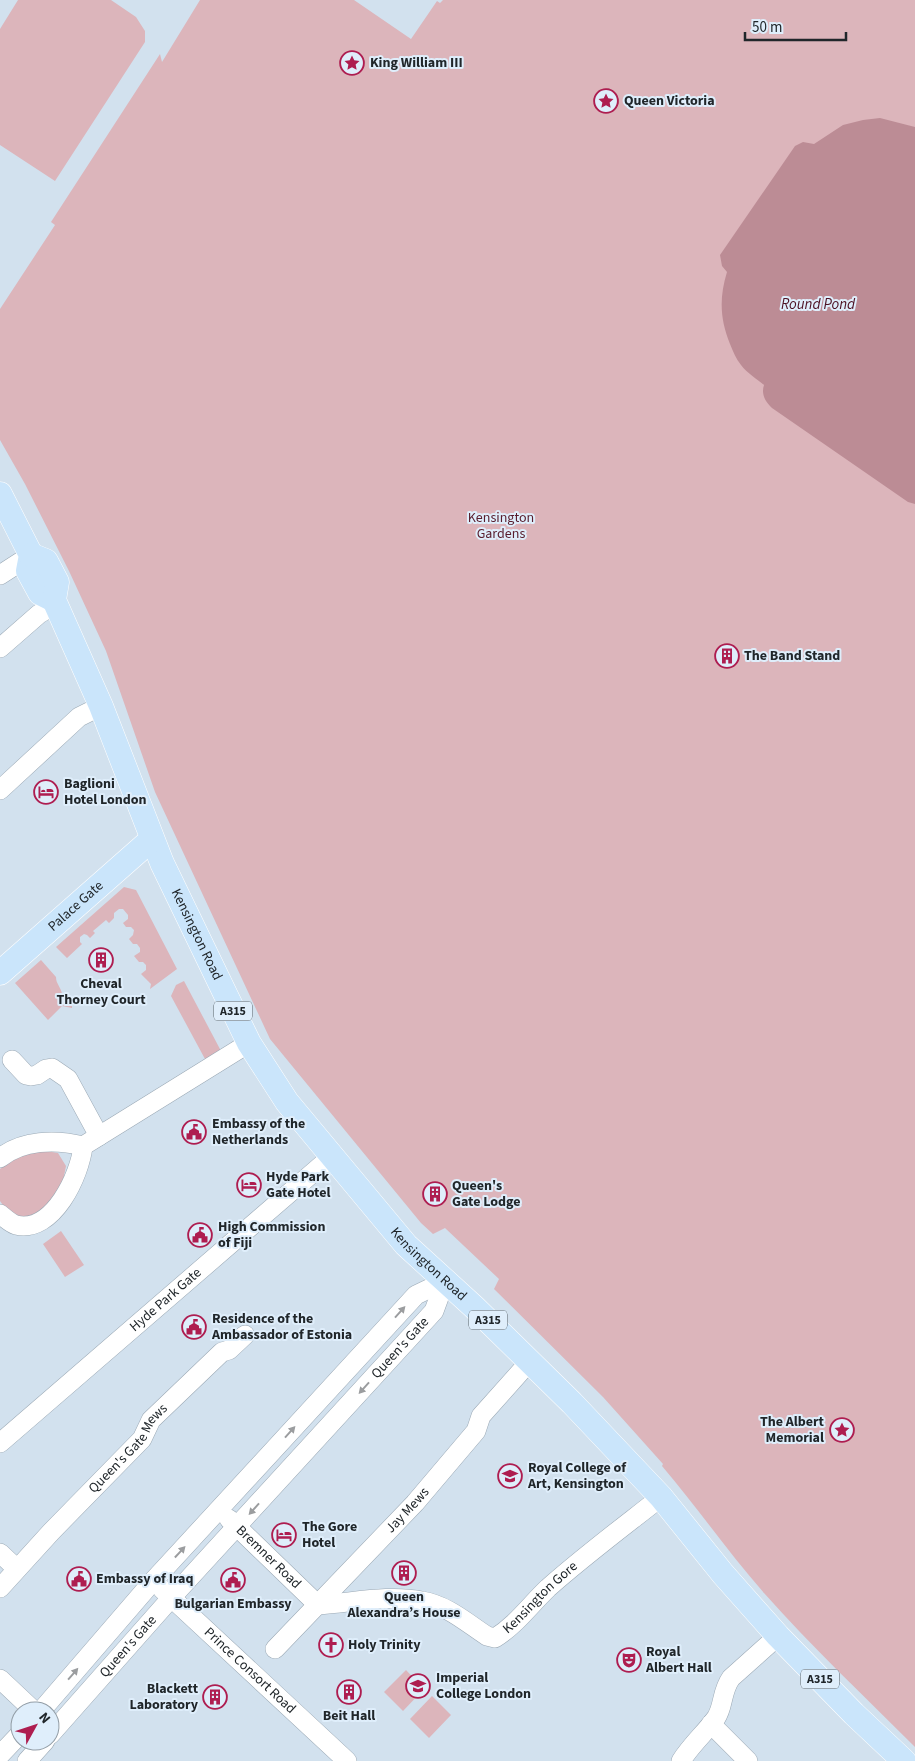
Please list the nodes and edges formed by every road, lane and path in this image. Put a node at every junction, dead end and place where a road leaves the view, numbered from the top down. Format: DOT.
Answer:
graph roads {
  1 [pos="0,494"];
  2 [pos="31,555"];
  3 [pos="0,575"];
  4 [pos="55,602"];
  5 [pos="0,648"];
  6 [pos="101,706"];
  7 [pos="0,790"];
  8 [pos="152,839"];
  9 [pos="0,973"];
  10 [pos="249,1043"];
  11 [pos="12,1060"];
  12 [pos="99,1136"];
  13 [pos="83,1146"];
  14 [pos="331,1157"];
  15 [pos="0,1158"];
  16 [pos="0,1214"];
  17 [pos="445,1281"];
  18 [pos="245,1335"];
  19 [pos="530,1361"];
  20 [pos="0,1443"];
  21 [pos="661,1497"];
  22 [pos="219,1510"];
  23 [pos="237,1527"];
  24 [pos="0,1553"];
  25 [pos="17,1569"];
  26 [pos="153,1581"];
  27 [pos="0,1588"];
  28 [pos="172,1597"];
  29 [pos="318,1605"];
  30 [pos="778,1636"];
  31 [pos="274,1649"];
  32 [pos="0,1679"];
  33 [pos="23,1701"];
  34 [pos="50,1701"];
  35 [pos="60,1722"];
  36 [pos="711,1724"];
  37 [pos="10,1744"];
  38 [pos="35,1751"];
  39 [pos="0,1755"];
  40 [pos="27,1761"];
  41 [pos="347,1761"];
  42 [pos="681,1761"];
  43 [pos="748,1761"];
  44 [pos="904,1761"];
  1 -- 2 [label="main road, Kensington Road / A315"];
  2 -- 3 [label="street"];
  2 -- 4 [label="main road, Kensington Road / A315"];
  4 -- 5 [label="street"];
  4 -- 6 [label="main road, Kensington Road / A315"];
  6 -- 7 [label="street"];
  6 -- 8 [label="main road, Kensington Road / A315"];
  8 -- 9 [label="main road, Palace Gate"];
  8 -- 10 [label="main road, Kensington Road / A315"];
  10 -- 12 [label="street"];
  10 -- 14 [label="main road, Kensington Road / A315"];
  11 -- 12 [label="street"];
  12 -- 13 [label="street"];
  13 -- 15 [label="street"];
  13 -- 16 [label="street"];
  14 -- 17 [label="main road, Kensington Road / A315"];
  14 -- 20 [label="street, Hyde Park Gate"];
  17 -- 19 [label="main road, Kensington Road / A315"];
  22 -- 17 [label="street, Queen's Gate, one-way"];
  17 -- 23 [label="street, Queen's Gate, one-way"];
  18 -- 25 [label="street, Queen's Gate Mews"];
  19 -- 21 [label="main road, A315"];
  19 -- 29 [label="street, Jay Mews"];
  21 -- 29 [label="street, Kensington Gore"];
  21 -- 30 [label="main road, A315"];
  22 -- 23 [label="street, Bremner Road"];
  26 -- 22 [label="street, Queen's Gate, one-way"];
  23 -- 28 [label="street, Queen's Gate"];
  23 -- 29 [label="street, Bremner Road"];
  24 -- 25 [label="street"];
  25 -- 27 [label="street, Queen's Gate Mews"];
  26 -- 28 [label="street, Prince Consort Road"];
  34 -- 26 [label="street, Queen's Gate, one-way"];
  28 -- 35 [label="street, Queen's Gate"];
  28 -- 41 [label="street, Prince Consort Road"];
  29 -- 31 [label="street, Jay Mews"];
  30 -- 36 [label="street"];
  30 -- 44 [label="main road, A315"];
  32 -- 33 [label="street"];
  36 -- 42 [label="street"];
  36 -- 43 [label="street"];
  37 -- 39 [label="street"];
  38 -- 40 [label="street, Queen's Gate"];
}
